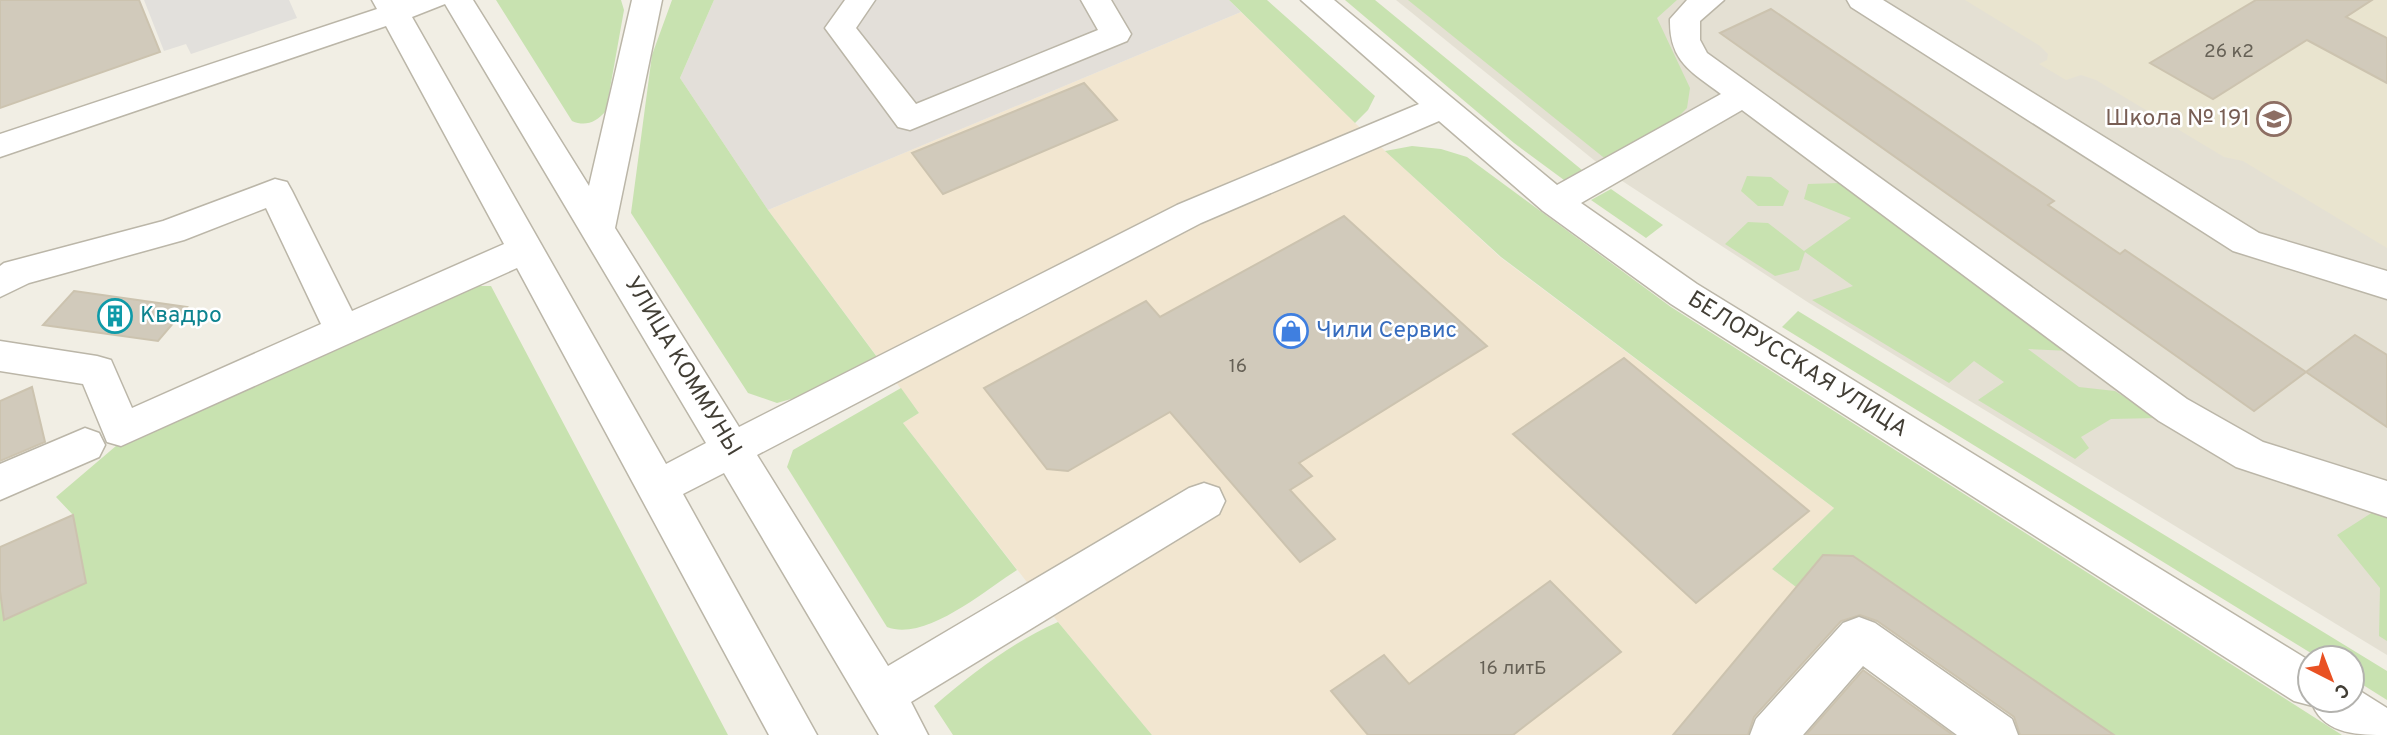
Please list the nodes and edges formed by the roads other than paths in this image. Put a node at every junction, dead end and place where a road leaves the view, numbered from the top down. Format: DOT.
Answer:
graph roads {
  1 [pos="433,0"];
  2 [pos="458,0"];
  3 [pos="647,0"];
  4 [pos="860,0"];
  5 [pos="1096,0"];
  6 [pos="1316,0"];
  7 [pos="1862,0"];
  8 [pos="1701,1"];
  9 [pos="391,7"];
  10 [pos="1743,94"];
  11 [pos="1443,107"];
  12 [pos="0,146"];
  13 [pos="1555,202"];
  14 [pos="597,229"];
  15 [pos="525,249"];
  16 [pos="0,283"];
  17 [pos="2387,285"];
  18 [pos="343,331"];
  19 [pos="0,356"];
  20 [pos="85,445"];
  21 [pos="732,449"];
  22 [pos="0,484"];
  23 [pos="657,488"];
  24 [pos="2387,499"];
  25 [pos="1204,502"];
  26 [pos="2296,677"];
  27 [pos="881,695"];
  28 [pos="2355,714"];
  29 [pos="2387,734"];
  30 [pos="794,735"];
  31 [pos="905,735"];
  32 [pos="1773,735"];
  33 [pos="1995,735"];
  1 -- 9 [label="street"];
  2 -- 14 [label="street, УЛИЦА КОММУНЫ"];
  3 -- 14 [label="street"];
  4 -- 5 [label="street"];
  6 -- 11 [label="street, БЕЛОРУССКАЯ УЛИЦА"];
  7 -- 17 [label="street"];
  8 -- 10 [label="street"];
  9 -- 12 [label="street"];
  9 -- 15 [label="street"];
  10 -- 13 [label="street"];
  10 -- 24 [label="street"];
  11 -- 13 [label="street, БЕЛОРУССКАЯ УЛИЦА"];
  11 -- 21 [label="street"];
  13 -- 26 [label="street, БЕЛОРУССКАЯ УЛИЦА"];
  14 -- 21 [label="street, УЛИЦА КОММУНЫ"];
  15 -- 18 [label="street"];
  15 -- 23 [label="street"];
  16 -- 18 [label="street"];
  18 -- 19 [label="street"];
  20 -- 22 [label="street"];
  21 -- 23 [label="street"];
  21 -- 27 [label="street, УЛИЦА КОММУНЫ"];
  23 -- 30 [label="street"];
  25 -- 27 [label="street"];
  27 -- 31 [label="street, УЛИЦА КОММУНЫ"];
  28 -- 29 [label="street"];
  32 -- 33 [label="street"];
}
